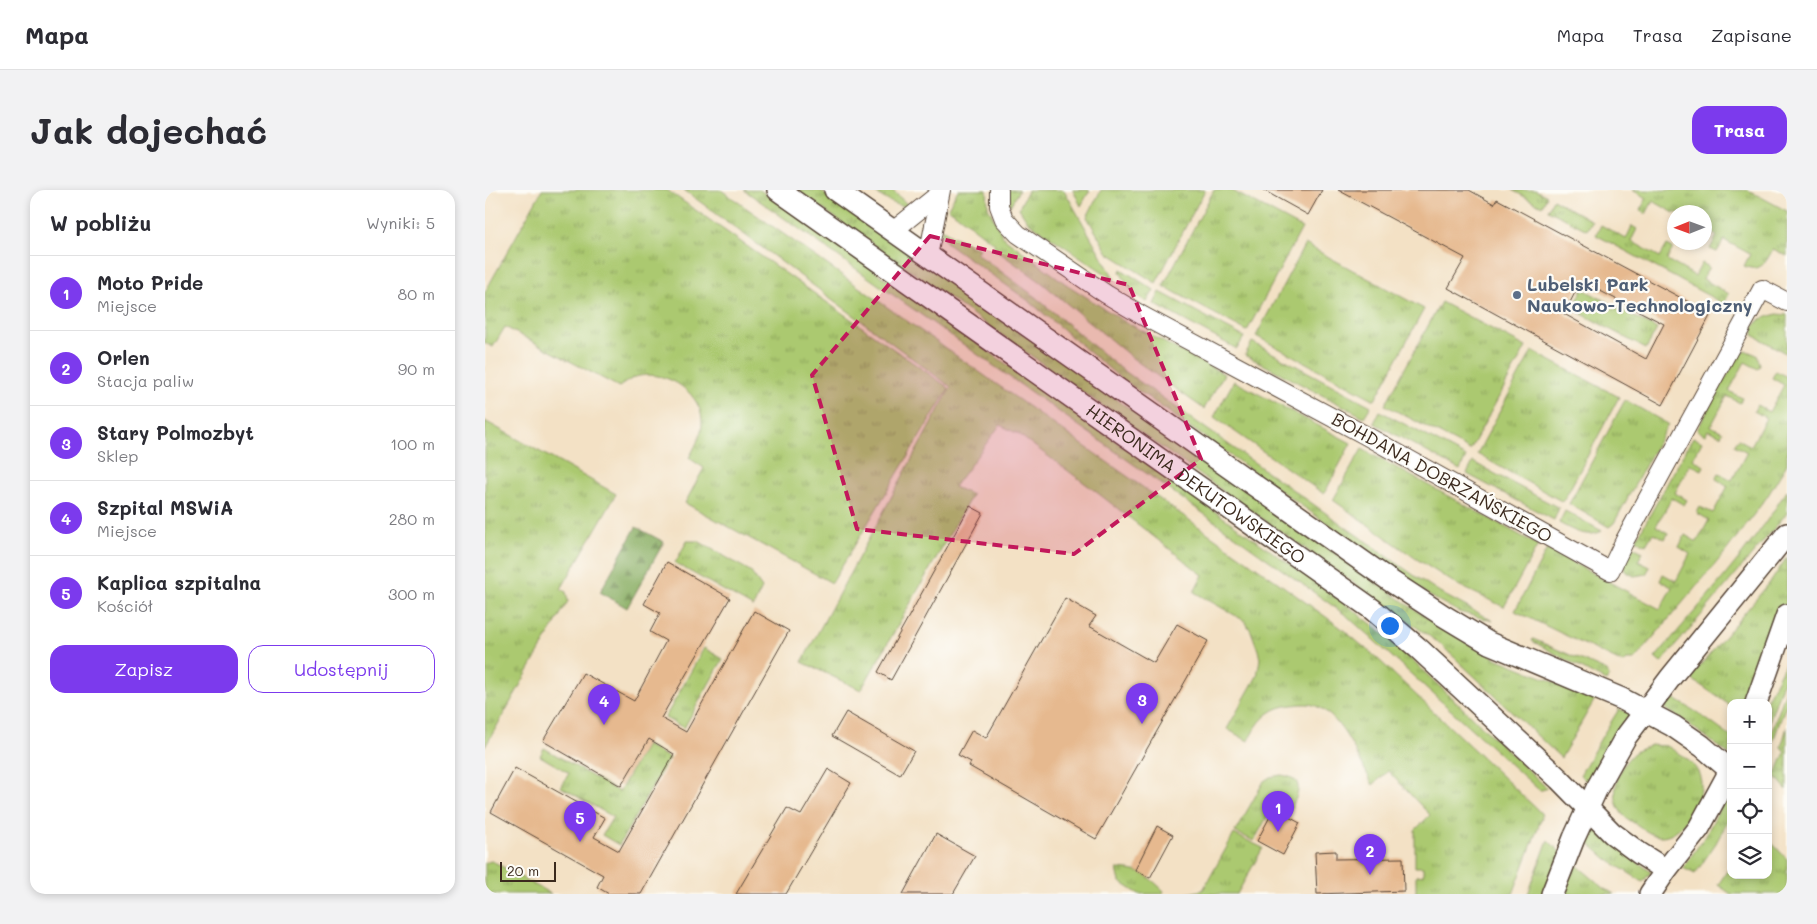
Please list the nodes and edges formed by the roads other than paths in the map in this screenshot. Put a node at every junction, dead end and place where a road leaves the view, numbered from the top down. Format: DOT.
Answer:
graph roads {
  1 [pos="779,190"];
  2 [pos="835,190"];
  3 [pos="999,190"];
  4 [pos="940,192"];
  5 [pos="893,231"];
  6 [pos="928,256"];
  7 [pos="1787,302"];
  8 [pos="1787,534"];
  9 [pos="1787,615"];
  10 [pos="1757,699"];
  11 [pos="1645,710"];
  12 [pos="1727,767"];
  13 [pos="1727,777"];
  14 [pos="1587,809"];
  15 [pos="1666,870"];
  16 [pos="1552,894"];
  17 [pos="1651,894"];
  1 -- 14 [label="street, HIERONIMA DEKUTOWSKIEGO"];
  2 -- 5 [label="street, HIERONIMA DEKUTOWSKIEGO"];
  3 -- 7 [label="street, BOHDANA DOBRZAŃSKIEGO"];
  4 -- 5 [label="street"];
  4 -- 6 [label="street"];
  5 -- 6 [label="street, HIERONIMA DEKUTOWSKIEGO"];
  6 -- 11 [label="street, HIERONIMA DEKUTOWSKIEGO"];
  8 -- 11 [label="street"];
  9 -- 10 [label="street"];
  11 -- 12 [label="street, HIERONIMA DEKUTOWSKIEGO"];
  11 -- 14 [label="street"];
  13 -- 15 [label="street"];
  14 -- 15 [label="street, HIERONIMA DEKUTOWSKIEGO"];
  14 -- 16 [label="street"];
  15 -- 17 [label="street"];
}
